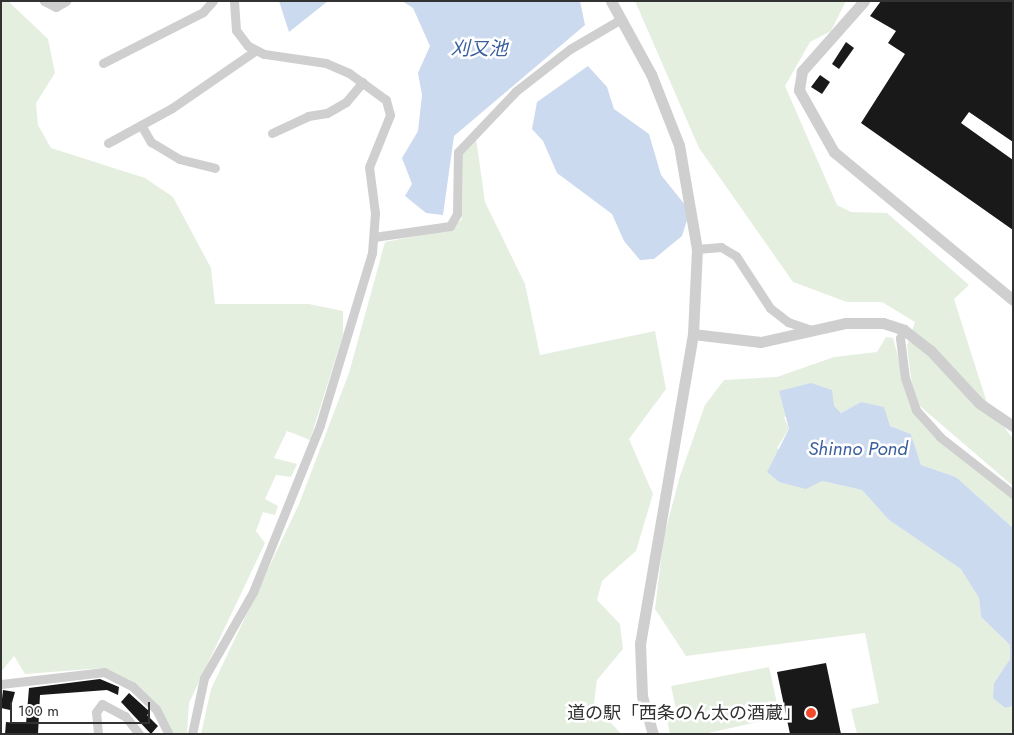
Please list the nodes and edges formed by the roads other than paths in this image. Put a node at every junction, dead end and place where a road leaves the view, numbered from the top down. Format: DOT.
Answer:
graph roads {
  1 [pos="44,1"];
  2 [pos="66,1"];
  3 [pos="213,1"];
  4 [pos="234,1"];
  5 [pos="611,1"];
  6 [pos="864,1"];
  7 [pos="621,19"];
  8 [pos="255,51"];
  9 [pos="103,63"];
  10 [pos="363,82"];
  11 [pos="141,125"];
  12 [pos="272,133"];
  13 [pos="108,143"];
  14 [pos="215,168"];
  15 [pos="374,237"];
  16 [pos="697,249"];
  17 [pos="1013,300"];
  18 [pos="904,330"];
  19 [pos="814,331"];
  20 [pos="694,334"];
  21 [pos="1013,426"];
  22 [pos="1013,494"];
  23 [pos="1,684"];
  24 [pos="98,734"];
  25 [pos="138,734"];
  26 [pos="169,734"];
  27 [pos="192,734"];
  28 [pos="653,734"];
  1 -- 2 [label="street"];
  3 -- 9 [label="street"];
  4 -- 8 [label="street"];
  5 -- 7 [label="street"];
  6 -- 17 [label="street"];
  7 -- 15 [label="street"];
  7 -- 16 [label="street"];
  8 -- 10 [label="street"];
  8 -- 11 [label="street"];
  10 -- 12 [label="street"];
  10 -- 15 [label="street"];
  11 -- 13 [label="street"];
  11 -- 14 [label="street"];
  15 -- 27 [label="street"];
  16 -- 19 [label="street"];
  16 -- 20 [label="street"];
  18 -- 19 [label="street"];
  18 -- 21 [label="street"];
  18 -- 22 [label="street"];
  19 -- 20 [label="street"];
  20 -- 28 [label="street"];
  23 -- 26 [label="street"];
  24 -- 25 [label="street"];
}
